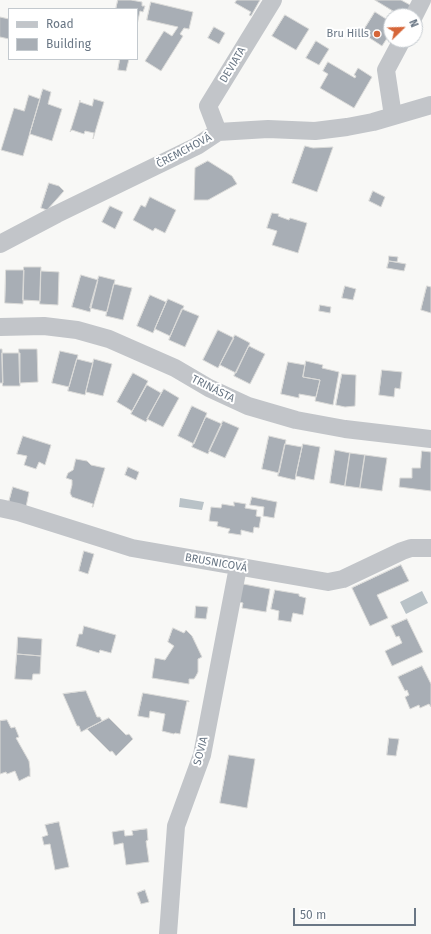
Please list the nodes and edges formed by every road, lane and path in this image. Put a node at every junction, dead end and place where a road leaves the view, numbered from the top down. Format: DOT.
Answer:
graph roads {
  1 [pos="273,0"];
  2 [pos="398,48"];
  3 [pos="431,105"];
  4 [pos="393,116"];
  5 [pos="218,132"];
  6 [pos="0,244"];
  7 [pos="0,328"];
  8 [pos="431,439"];
  9 [pos="0,508"];
  10 [pos="431,548"];
  11 [pos="238,567"];
  12 [pos="168,934"];
  1 -- 5 [label="street, DEVIATA"];
  2 -- 4 [label="street"];
  3 -- 4 [label="street, ČREMCHOVÁ"];
  4 -- 5 [label="street, ČREMCHOVÁ"];
  5 -- 6 [label="street, ČREMCHOVÁ"];
  7 -- 8 [label="street, TRINÁSTA"];
  9 -- 11 [label="street, BRUSNICOVÁ"];
  10 -- 11 [label="street, BRUSNICOVÁ"];
  11 -- 12 [label="street, SOVIA"];
}
